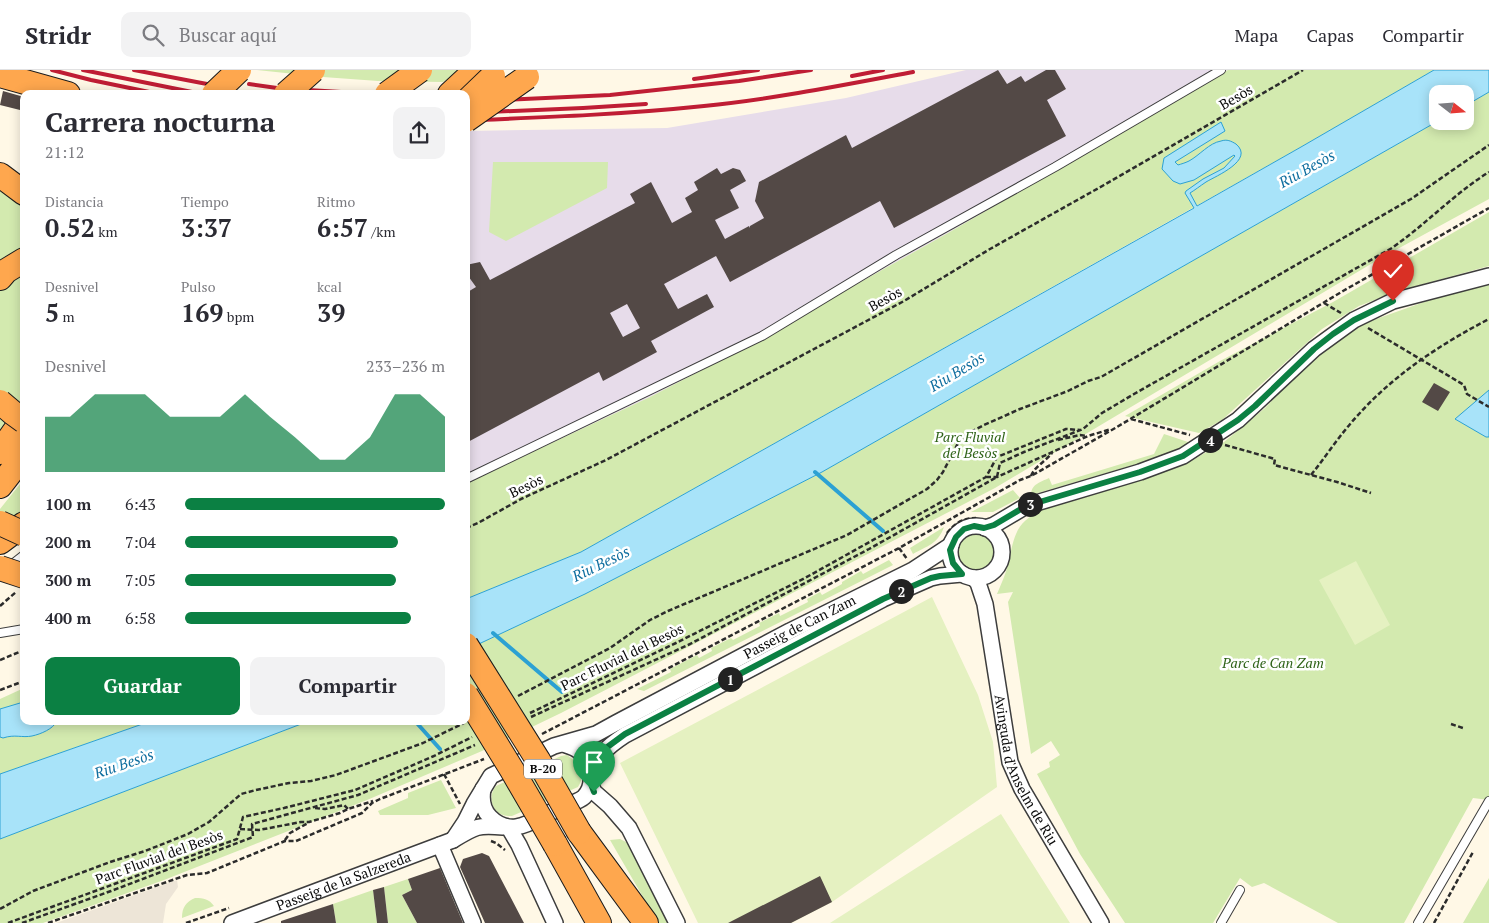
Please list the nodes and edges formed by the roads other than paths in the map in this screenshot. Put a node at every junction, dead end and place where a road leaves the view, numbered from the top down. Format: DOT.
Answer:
graph roads {
  1 [pos="240,70"];
  2 [pos="249,70"];
  3 [pos="313,70"];
  4 [pos="420,70"];
  5 [pos="1221,70"];
  6 [pos="505,73"];
  7 [pos="0,75"];
  8 [pos="54,90"];
  9 [pos="218,90"];
  10 [pos="232,90"];
  11 [pos="290,90"];
  12 [pos="392,90"];
  13 [pos="460,90"];
  14 [pos="470,100"];
  15 [pos="470,115"];
  16 [pos="0,156"];
  17 [pos="20,169"];
  18 [pos="0,175"];
  19 [pos="20,190"];
  20 [pos="20,262"];
  21 [pos="1489,276"];
  22 [pos="0,278"];
  23 [pos="0,402"];
  24 [pos="20,418"];
  25 [pos="20,438"];
  26 [pos="16,457"];
  27 [pos="470,477"];
  28 [pos="0,486"];
  29 [pos="0,522"];
  30 [pos="983,523"];
  31 [pos="20,527"];
  32 [pos="20,532"];
  33 [pos="0,542"];
  34 [pos="947,543"];
  35 [pos="20,558"];
  36 [pos="0,568"];
  37 [pos="0,575"];
  38 [pos="974,576"];
  39 [pos="20,582"];
  40 [pos="20,630"];
  41 [pos="0,633"];
  42 [pos="470,651"];
  43 [pos="470,702"];
  44 [pos="563,744"];
  45 [pos="591,780"];
  46 [pos="483,788"];
  47 [pos="1489,801"];
  48 [pos="506,828"];
  49 [pos="579,832"];
  50 [pos="447,842"];
  51 [pos="555,844"];
  52 [pos="1240,890"];
  53 [pos="232,923"];
  54 [pos="473,923"];
  55 [pos="555,923"];
  56 [pos="582,923"];
  57 [pos="599,923"];
  58 [pos="630,923"];
  59 [pos="646,923"];
  60 [pos="677,923"];
  61 [pos="1102,923"];
  62 [pos="1220,923"];
  63 [pos="1418,923"];
  1 -- 9 [label="highway, bridge"];
  2 -- 10 [label="highway"];
  3 -- 11 [label="highway, bridge"];
  4 -- 12 [label="highway, bridge"];
  5 -- 27 [label="lane"];
  6 -- 13 [label="highway"];
  6 -- 14 [label="highway"];
  6 -- 15 [label="highway, bridge"];
  7 -- 8 [label="highway"];
  16 -- 17 [label="highway"];
  18 -- 19 [label="highway"];
  20 -- 22 [label="highway"];
  21 -- 30 [label="street"];
  23 -- 24 [label="highway, bridge"];
  25 -- 26 [label="highway"];
  26 -- 28 [label="highway"];
  29 -- 32 [label="highway, bridge"];
  30 -- 34 [label="street"];
  30 -- 38 [label="street"];
  31 -- 33 [label="highway"];
  34 -- 38 [label="street"];
  34 -- 44 [label="street, Passeig de Can Zam"];
  35 -- 37 [label="lane"];
  36 -- 39 [label="highway, bridge"];
  38 -- 45 [label="street, Passeig de Can Zam"];
  38 -- 61 [label="street, Avinguda d'Anselm de Riu"];
  40 -- 41 [label="lane"];
  42 -- 49 [label="highway, B-20, bridge"];
  43 -- 51 [label="highway, B-20, bridge"];
  44 -- 45 [label="street"];
  44 -- 46 [label="street, Passeig de Can Zam"];
  45 -- 48 [label="street, Passeig de Can Zam"];
  45 -- 60 [label="street"];
  46 -- 48 [label="street"];
  46 -- 50 [label="street"];
  47 -- 63 [label="lane"];
  48 -- 50 [label="street, Passeig de la Salzereda"];
  48 -- 55 [label="street"];
  49 -- 58 [label="highway, B-20"];
  49 -- 59 [label="highway"];
  50 -- 53 [label="street, Passeig de la Salzereda"];
  50 -- 54 [label="street"];
  51 -- 56 [label="highway"];
  51 -- 57 [label="highway, B-20"];
  52 -- 62 [label="lane"];
}
